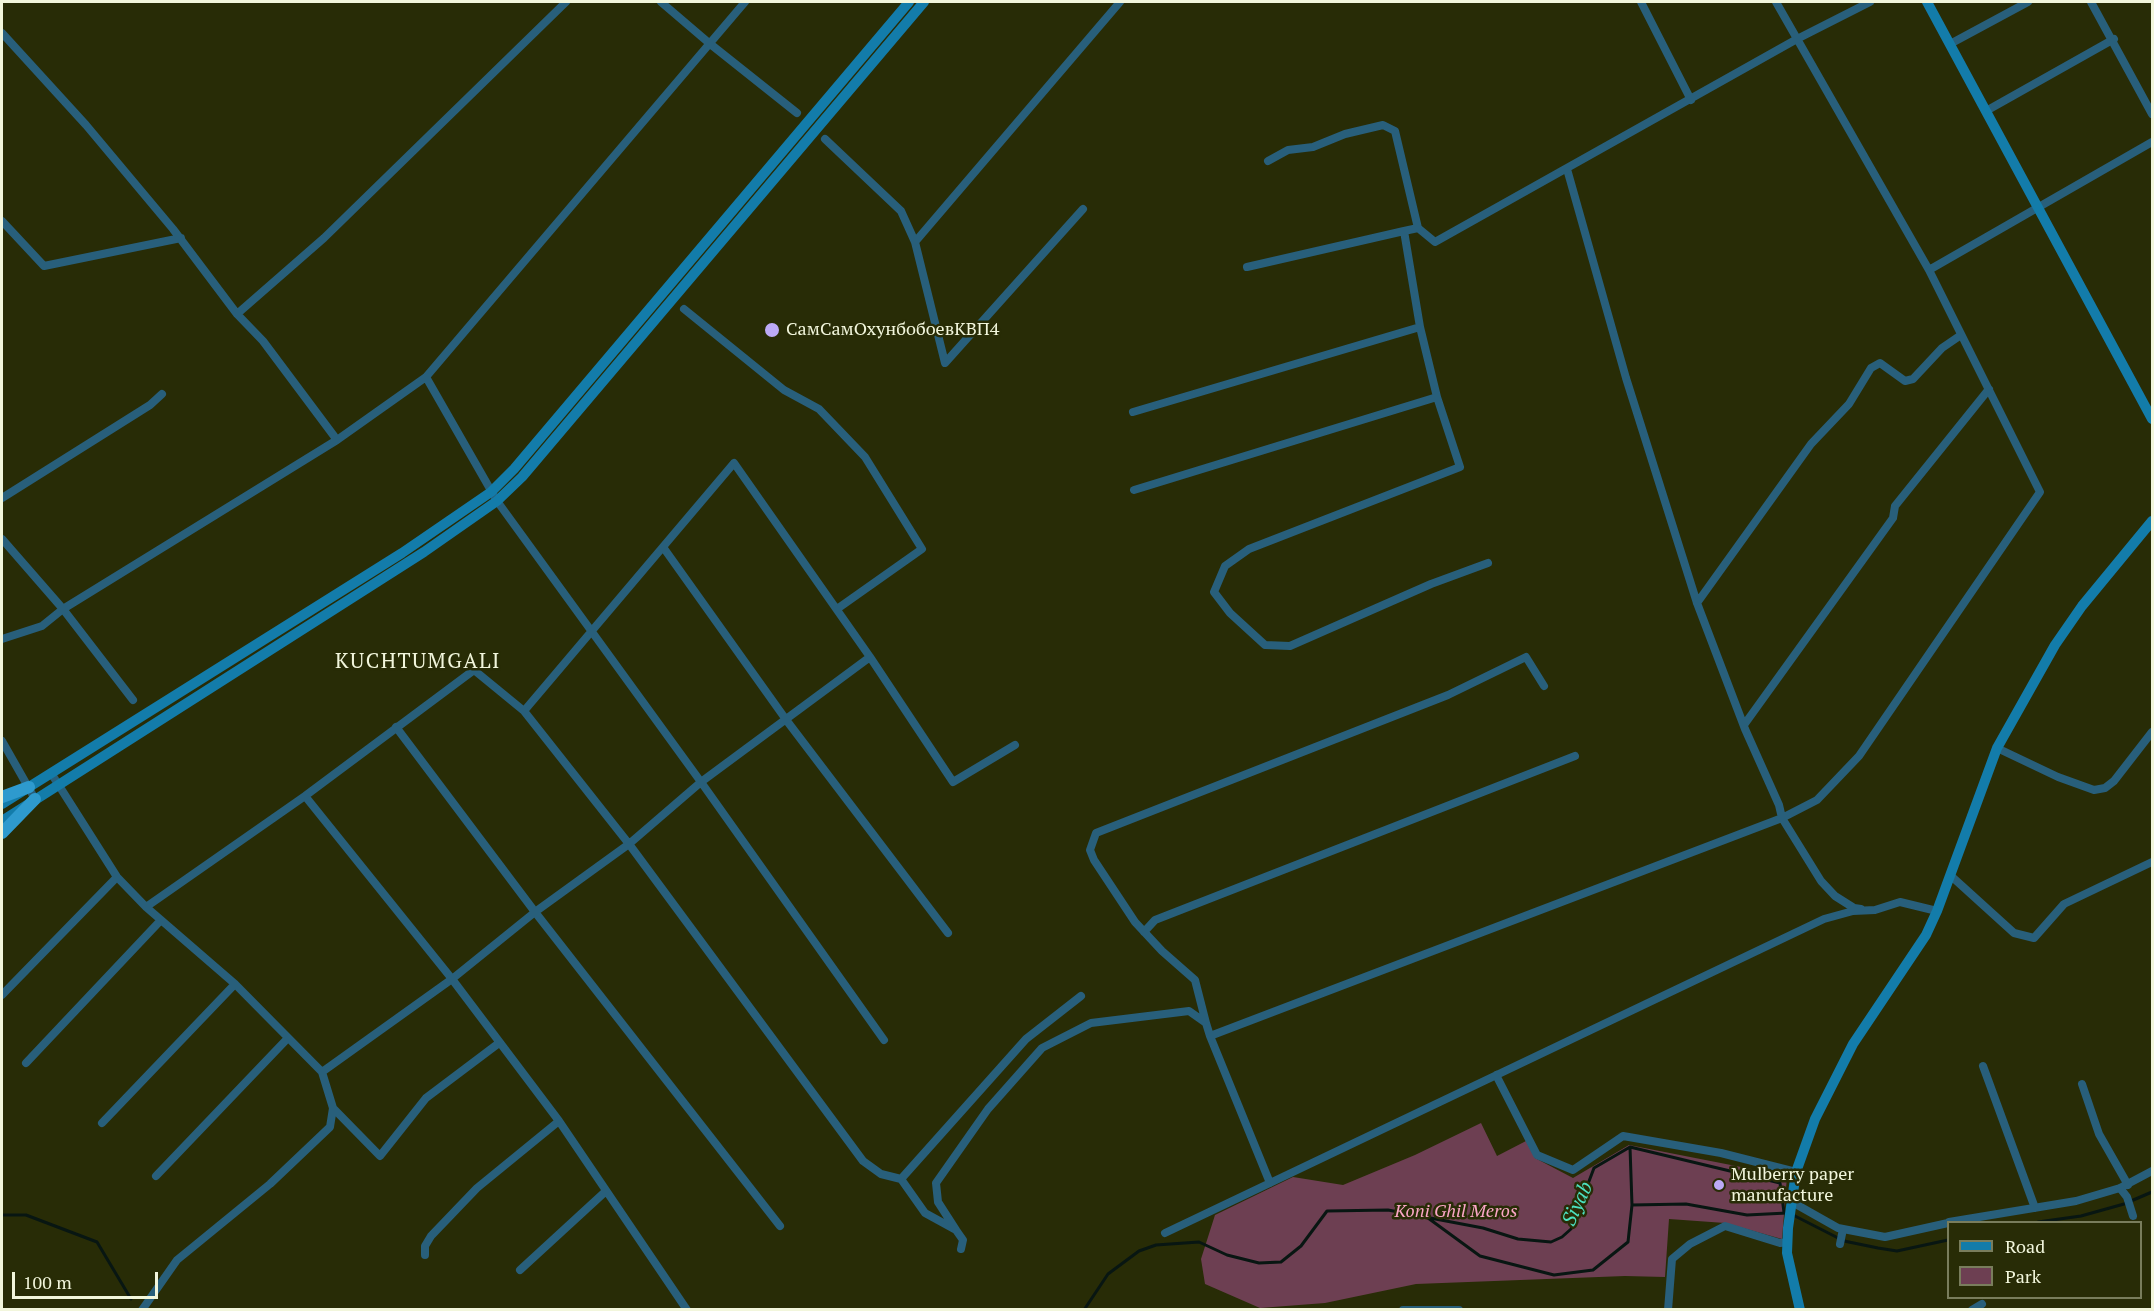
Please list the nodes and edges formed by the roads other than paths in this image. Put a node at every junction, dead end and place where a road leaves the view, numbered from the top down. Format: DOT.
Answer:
graph roads {
  1 [pos="566,2"];
  2 [pos="661,2"];
  3 [pos="745,2"];
  4 [pos="909,2"];
  5 [pos="924,2"];
  6 [pos="1120,2"];
  7 [pos="1641,2"];
  8 [pos="1776,2"];
  9 [pos="1870,2"];
  10 [pos="1927,2"];
  11 [pos="2028,2"];
  12 [pos="2091,2"];
  13 [pos="2,33"];
  14 [pos="1797,39"];
  15 [pos="2114,39"];
  16 [pos="709,43"];
  17 [pos="1950,44"];
  18 [pos="1691,100"];
  19 [pos="1986,111"];
  20 [pos="797,113"];
  21 [pos="2152,114"];
  22 [pos="825,139"];
  23 [pos="2152,142"];
  24 [pos="1268,161"];
  25 [pos="1567,169"];
  26 [pos="2037,206"];
  27 [pos="1083,209"];
  28 [pos="2,221"];
  29 [pos="1418,228"];
  30 [pos="1404,231"];
  31 [pos="181,238"];
  32 [pos="915,242"];
  33 [pos="1247,267"];
  34 [pos="1929,270"];
  35 [pos="684,309"];
  36 [pos="237,314"];
  37 [pos="1420,327"];
  38 [pos="1961,335"];
  39 [pos="426,377"];
  40 [pos="1989,389"];
  41 [pos="162,394"];
  42 [pos="1437,396"];
  43 [pos="1133,412"];
  44 [pos="2152,419"];
  45 [pos="337,440"];
  46 [pos="1134,490"];
  47 [pos="494,496"];
  48 [pos="2,498"];
  49 [pos="2152,521"];
  50 [pos="2,539"];
  51 [pos="663,547"];
  52 [pos="1488,563"];
  53 [pos="1697,603"];
  54 [pos="63,609"];
  55 [pos="837,609"];
  56 [pos="591,632"];
  57 [pos="2,639"];
  58 [pos="870,657"];
  59 [pos="1544,686"];
  60 [pos="133,700"];
  61 [pos="524,711"];
  62 [pos="787,721"];
  63 [pos="1744,725"];
  64 [pos="396,727"];
  65 [pos="2152,732"];
  66 [pos="2,741"];
  67 [pos="1015,746"];
  68 [pos="1996,748"];
  69 [pos="1575,756"];
  70 [pos="51,773"];
  71 [pos="701,782"];
  72 [pos="58,784"];
  73 [pos="29,787"];
  74 [pos="305,796"];
  75 [pos="2,797"];
  76 [pos="35,799"];
  77 [pos="2,804"];
  78 [pos="1782,818"];
  79 [pos="2,821"];
  80 [pos="2,833"];
  81 [pos="629,844"];
  82 [pos="2152,862"];
  83 [pos="1950,875"];
  84 [pos="117,877"];
  85 [pos="146,907"];
  86 [pos="1875,910"];
  87 [pos="1937,911"];
  88 [pos="535,912"];
  89 [pos="161,920"];
  90 [pos="1144,932"];
  91 [pos="948,933"];
  92 [pos="452,979"];
  93 [pos="235,984"];
  94 [pos="2,995"];
  95 [pos="1081,996"];
  96 [pos="1206,1023"];
  97 [pos="1210,1036"];
  98 [pos="287,1039"];
  99 [pos="884,1040"];
  100 [pos="499,1043"];
  101 [pos="26,1063"];
  102 [pos="1983,1066"];
  103 [pos="322,1072"];
  104 [pos="1496,1075"];
  105 [pos="2082,1084"];
  106 [pos="333,1108"];
  107 [pos="559,1121"];
  108 [pos="102,1124"];
  109 [pos="2152,1171"];
  110 [pos="1796,1172"];
  111 [pos="156,1176"];
  112 [pos="901,1179"];
  113 [pos="1270,1183"];
  114 [pos="2124,1186"];
  115 [pos="606,1191"];
  116 [pos="1792,1202"];
  117 [pos="2036,1208"];
  118 [pos="2132,1213"];
  119 [pos="1961,1221"];
  120 [pos="1947,1223"];
  121 [pos="780,1226"];
  122 [pos="956,1230"];
  123 [pos="1842,1230"];
  124 [pos="1165,1233"];
  125 [pos="1788,1242"];
  126 [pos="1840,1244"];
  127 [pos="961,1249"];
  128 [pos="425,1255"];
  129 [pos="520,1270"];
  130 [pos="1982,1304"];
  131 [pos="142,1310"];
  132 [pos="687,1310"];
  133 [pos="1404,1310"];
  134 [pos="1460,1310"];
  135 [pos="1668,1310"];
  136 [pos="1800,1310"];
  137 [pos="1972,1310"];
  1 -- 36 [label="street"];
  2 -- 16 [label="street"];
  3 -- 16 [label="street"];
  4 -- 47 [label="main road"];
  5 -- 47 [label="main road"];
  6 -- 32 [label="street"];
  7 -- 18 [label="street"];
  8 -- 14 [label="street"];
  9 -- 14 [label="street"];
  10 -- 17 [label="main road"];
  11 -- 17 [label="street"];
  12 -- 15 [label="street"];
  13 -- 31 [label="street"];
  14 -- 18 [label="street"];
  14 -- 34 [label="street"];
  15 -- 19 [label="street"];
  15 -- 21 [label="street"];
  16 -- 20 [label="street"];
  16 -- 39 [label="street"];
  17 -- 19 [label="main road"];
  18 -- 25 [label="street"];
  19 -- 26 [label="main road"];
  22 -- 32 [label="street"];
  23 -- 26 [label="street"];
  24 -- 29 [label="street"];
  25 -- 29 [label="street"];
  25 -- 53 [label="street"];
  26 -- 34 [label="street"];
  26 -- 44 [label="main road"];
  27 -- 32 [label="street"];
  28 -- 31 [label="street"];
  29 -- 30 [label="street"];
  30 -- 33 [label="street"];
  30 -- 37 [label="street"];
  31 -- 36 [label="street"];
  34 -- 38 [label="street"];
  35 -- 55 [label="street"];
  36 -- 45 [label="street"];
  37 -- 42 [label="street"];
  37 -- 43 [label="street"];
  38 -- 40 [label="street"];
  38 -- 53 [label="street"];
  39 -- 45 [label="street"];
  39 -- 47 [label="street"];
  40 -- 63 [label="street"];
  40 -- 78 [label="street"];
  41 -- 48 [label="street"];
  42 -- 46 [label="street"];
  42 -- 52 [label="street"];
  45 -- 54 [label="street"];
  47 -- 56 [label="street"];
  47 -- 70 [label="main road"];
  47 -- 72 [label="main road"];
  49 -- 68 [label="main road"];
  50 -- 54 [label="street"];
  51 -- 55 [label="street"];
  51 -- 56 [label="street"];
  51 -- 62 [label="street"];
  53 -- 63 [label="street"];
  54 -- 57 [label="street"];
  54 -- 60 [label="street"];
  55 -- 58 [label="street"];
  56 -- 61 [label="street"];
  56 -- 71 [label="street"];
  58 -- 62 [label="street"];
  58 -- 67 [label="street"];
  59 -- 90 [label="street"];
  61 -- 64 [label="street"];
  61 -- 81 [label="street"];
  62 -- 71 [label="street"];
  62 -- 91 [label="street"];
  63 -- 78 [label="street"];
  64 -- 74 [label="street"];
  64 -- 88 [label="street"];
  65 -- 68 [label="street"];
  66 -- 73 [label="street"];
  68 -- 83 [label="main road"];
  69 -- 90 [label="street"];
  70 -- 72 [label="street"];
  70 -- 73 [label="main road"];
  71 -- 81 [label="street"];
  71 -- 99 [label="street"];
  72 -- 76 [label="main road"];
  72 -- 84 [label="street"];
  73 -- 75 [label="highway"];
  73 -- 76 [label="street"];
  73 -- 77 [label="main road"];
  74 -- 85 [label="street"];
  74 -- 92 [label="street"];
  76 -- 79 [label="main road"];
  76 -- 80 [label="highway"];
  78 -- 86 [label="street"];
  78 -- 97 [label="street"];
  81 -- 88 [label="street"];
  81 -- 112 [label="street"];
  82 -- 83 [label="street"];
  83 -- 87 [label="main road"];
  84 -- 85 [label="street"];
  84 -- 94 [label="street"];
  85 -- 89 [label="street"];
  86 -- 87 [label="street"];
  86 -- 104 [label="street"];
  87 -- 110 [label="main road"];
  88 -- 92 [label="street"];
  88 -- 121 [label="street"];
  89 -- 93 [label="street"];
  89 -- 101 [label="street"];
  90 -- 96 [label="street"];
  92 -- 100 [label="street"];
  92 -- 103 [label="street"];
  93 -- 98 [label="street"];
  93 -- 108 [label="street"];
  95 -- 112 [label="street"];
  96 -- 97 [label="street"];
  96 -- 122 [label="street"];
  97 -- 113 [label="street"];
  98 -- 103 [label="street"];
  98 -- 111 [label="street"];
  100 -- 106 [label="street"];
  100 -- 107 [label="street"];
  102 -- 117 [label="street"];
  103 -- 106 [label="street"];
  104 -- 110 [label="street"];
  104 -- 113 [label="street"];
  105 -- 114 [label="street"];
  106 -- 131 [label="street"];
  107 -- 115 [label="street"];
  107 -- 128 [label="street"];
  109 -- 114 [label="street"];
  110 -- 116 [label="main road"];
  112 -- 122 [label="street"];
  113 -- 124 [label="street"];
  114 -- 117 [label="street"];
  114 -- 118 [label="street"];
  115 -- 129 [label="street"];
  115 -- 132 [label="street"];
  116 -- 123 [label="street"];
  116 -- 125 [label="main road"];
  117 -- 119 [label="street"];
  120 -- 123 [label="street"];
  122 -- 127 [label="street"];
  123 -- 126 [label="street"];
  125 -- 135 [label="street"];
  125 -- 136 [label="main road"];
  130 -- 137 [label="street"];
  133 -- 134 [label="street"];
}
